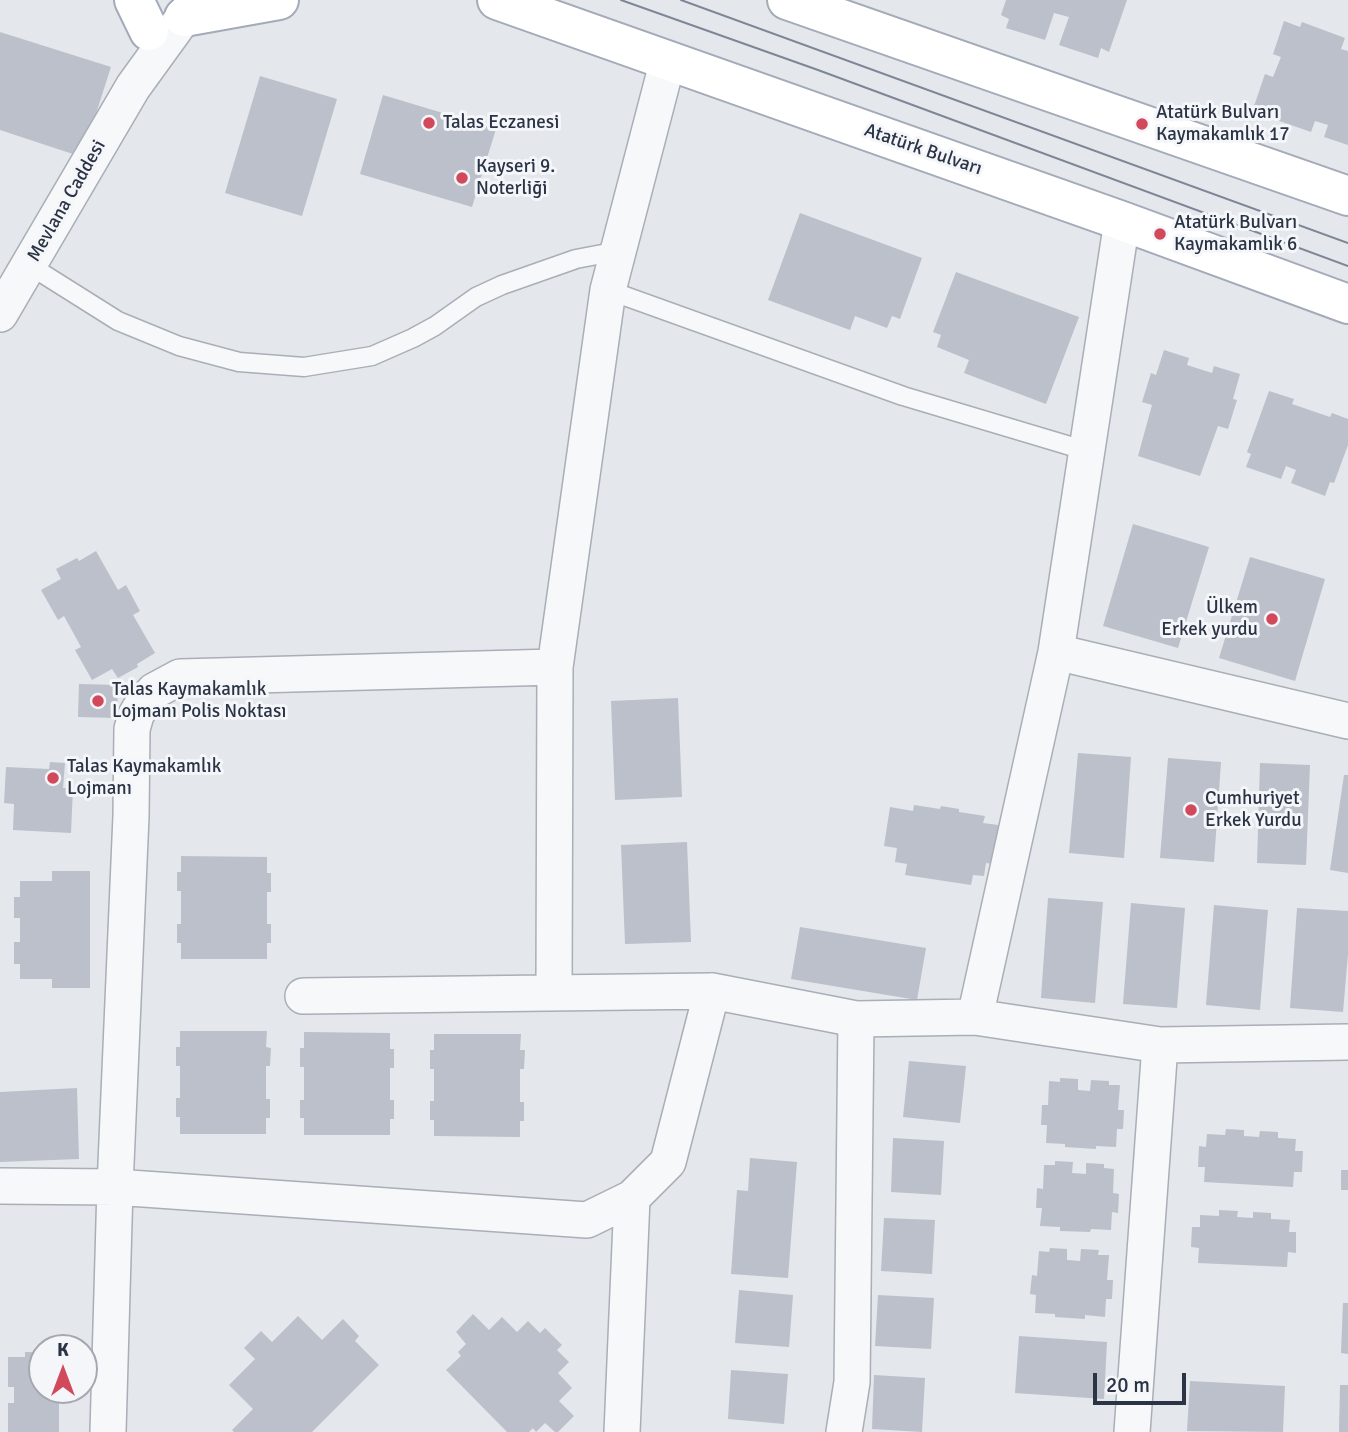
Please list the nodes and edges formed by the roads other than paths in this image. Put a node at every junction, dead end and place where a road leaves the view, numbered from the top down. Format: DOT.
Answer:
graph roads {
  1 [pos="279,0"];
  2 [pos="497,0"];
  3 [pos="787,0"];
  4 [pos="164,10"];
  5 [pos="668,60"];
  6 [pos="1348,196"];
  7 [pos="1122,220"];
  8 [pos="618,251"];
  9 [pos="29,265"];
  10 [pos="608,290"];
  11 [pos="1348,304"];
  12 [pos="0,314"];
  13 [pos="1087,451"];
  14 [pos="1056,652"];
  15 [pos="555,667"];
  16 [pos="1348,721"];
  17 [pos="712,991"];
  18 [pos="554,992"];
  19 [pos="303,996"];
  20 [pos="975,1017"];
  21 [pos="856,1019"];
  22 [pos="1348,1042"];
  23 [pos="1160,1045"];
  24 [pos="0,1186"];
  25 [pos="115,1187"];
  26 [pos="632,1198"];
  27 [pos="108,1432"];
  28 [pos="622,1432"];
  29 [pos="844,1432"];
  30 [pos="1132,1432"];
  1 -- 4 [label="main road"];
  2 -- 5 [label="main road, Atatürk Bulvarı"];
  3 -- 6 [label="main road"];
  4 -- 9 [label="street, Mevlana Caddesi"];
  5 -- 7 [label="main road, Atatürk Bulvarı"];
  5 -- 8 [label="street"];
  7 -- 11 [label="main road, Atatürk Bulvarı"];
  7 -- 13 [label="street"];
  8 -- 9 [label="lane"];
  8 -- 10 [label="street"];
  9 -- 12 [label="street, Mevlana Caddesi"];
  10 -- 13 [label="lane"];
  10 -- 15 [label="street"];
  13 -- 14 [label="street"];
  14 -- 16 [label="street"];
  14 -- 20 [label="street"];
  15 -- 18 [label="street"];
  15 -- 25 [label="street"];
  17 -- 18 [label="street"];
  17 -- 21 [label="street"];
  17 -- 26 [label="street"];
  18 -- 19 [label="street"];
  20 -- 21 [label="street"];
  20 -- 23 [label="street"];
  21 -- 29 [label="street"];
  22 -- 23 [label="street"];
  23 -- 30 [label="street"];
  24 -- 25 [label="street"];
  25 -- 26 [label="street"];
  25 -- 27 [label="street"];
  26 -- 28 [label="street"];
}
